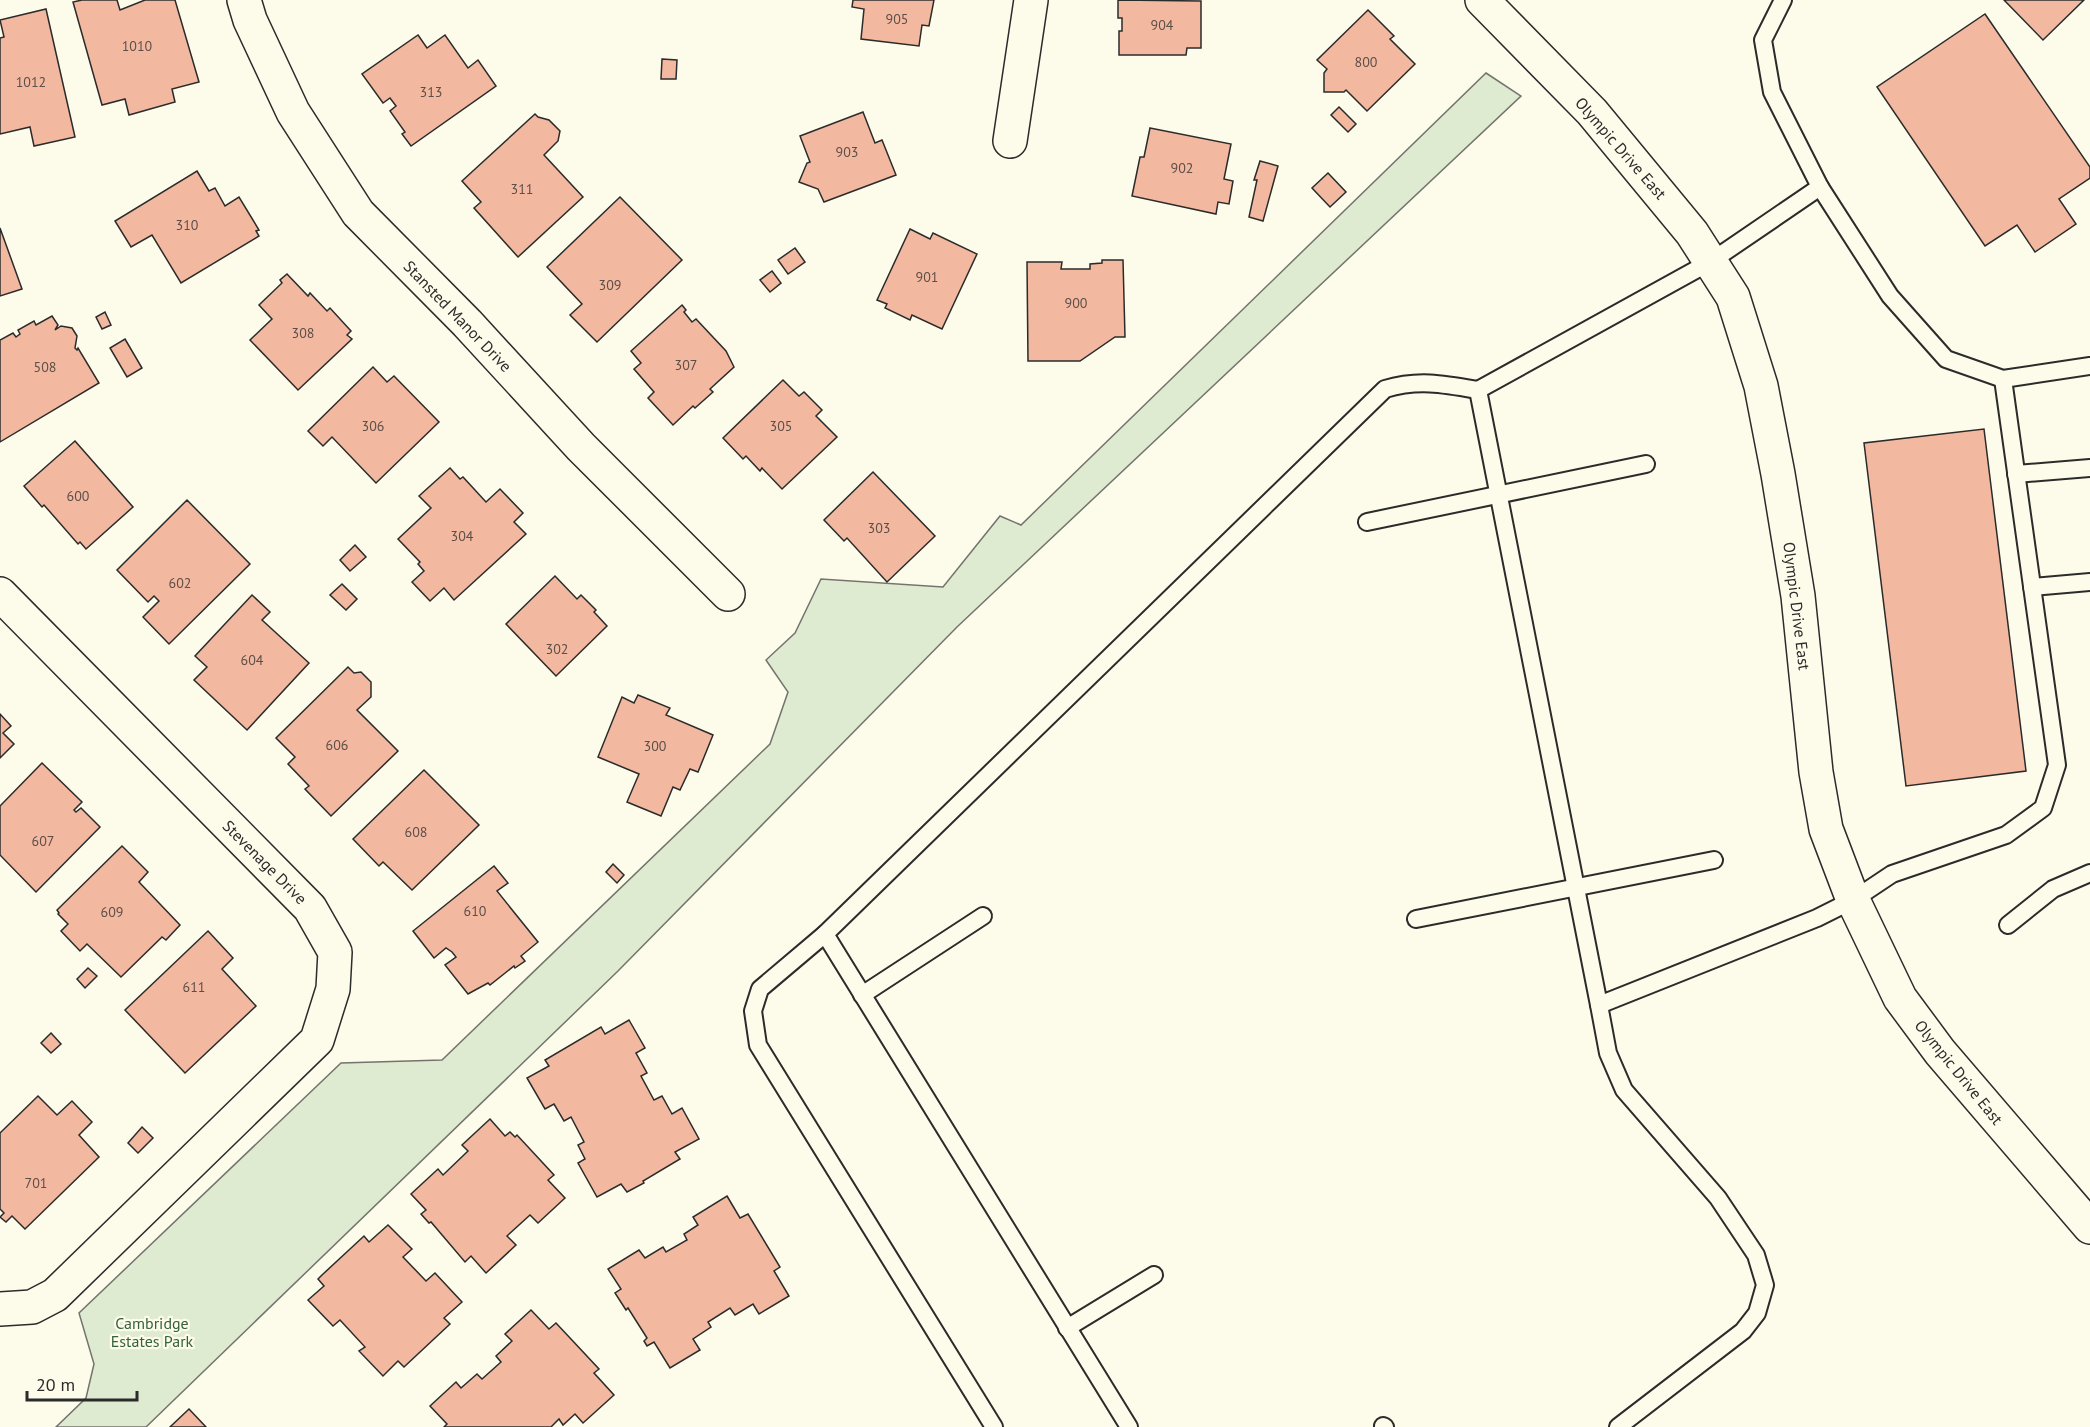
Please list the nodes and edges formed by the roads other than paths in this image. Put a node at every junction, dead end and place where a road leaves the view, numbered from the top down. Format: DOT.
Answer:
graph roads {
  1 [pos="244,0"];
  2 [pos="1031,0"];
  3 [pos="1482,0"];
  4 [pos="1783,0"];
  5 [pos="1010,141"];
  6 [pos="1820,187"];
  7 [pos="1710,261"];
  8 [pos="2090,366"];
  9 [pos="2003,379"];
  10 [pos="1478,390"];
  11 [pos="1646,464"];
  12 [pos="2090,468"];
  13 [pos="2016,474"];
  14 [pos="1498,496"];
  15 [pos="1367,522"];
  16 [pos="2090,582"];
  17 [pos="2032,587"];
  18 [pos="0,594"];
  19 [pos="728,594"];
  20 [pos="1714,860"];
  21 [pos="2090,873"];
  22 [pos="1575,889"];
  23 [pos="1853,900"];
  24 [pos="983,916"];
  25 [pos="1416,919"];
  26 [pos="2008,925"];
  27 [pos="825,934"];
  28 [pos="862,995"];
  29 [pos="1599,1005"];
  30 [pos="2090,1227"];
  31 [pos="1154,1275"];
  32 [pos="0,1309"];
  33 [pos="1067,1328"];
  34 [pos="994,1427"];
  35 [pos="1128,1427"];
  36 [pos="1618,1427"];
  1 -- 19 [label="street, Stansted Manor Drive"];
  2 -- 5 [label="street"];
  3 -- 7 [label="street, Olympic Drive East"];
  4 -- 6 [label="lane"];
  6 -- 7 [label="lane"];
  6 -- 9 [label="lane"];
  7 -- 10 [label="lane"];
  7 -- 23 [label="street, Olympic Drive East"];
  8 -- 9 [label="lane"];
  9 -- 13 [label="lane"];
  10 -- 14 [label="lane"];
  10 -- 27 [label="lane"];
  11 -- 14 [label="lane"];
  12 -- 13 [label="lane"];
  13 -- 17 [label="lane"];
  14 -- 15 [label="lane"];
  14 -- 22 [label="lane"];
  16 -- 17 [label="lane"];
  17 -- 23 [label="lane"];
  18 -- 32 [label="street, Stevenage Drive"];
  20 -- 22 [label="lane"];
  21 -- 26 [label="lane"];
  22 -- 25 [label="lane"];
  22 -- 29 [label="lane"];
  23 -- 29 [label="lane"];
  23 -- 30 [label="street, Olympic Drive East"];
  24 -- 28 [label="lane"];
  27 -- 28 [label="lane"];
  27 -- 34 [label="lane"];
  28 -- 33 [label="lane"];
  29 -- 36 [label="lane"];
  31 -- 33 [label="lane"];
  33 -- 35 [label="lane"];
}
